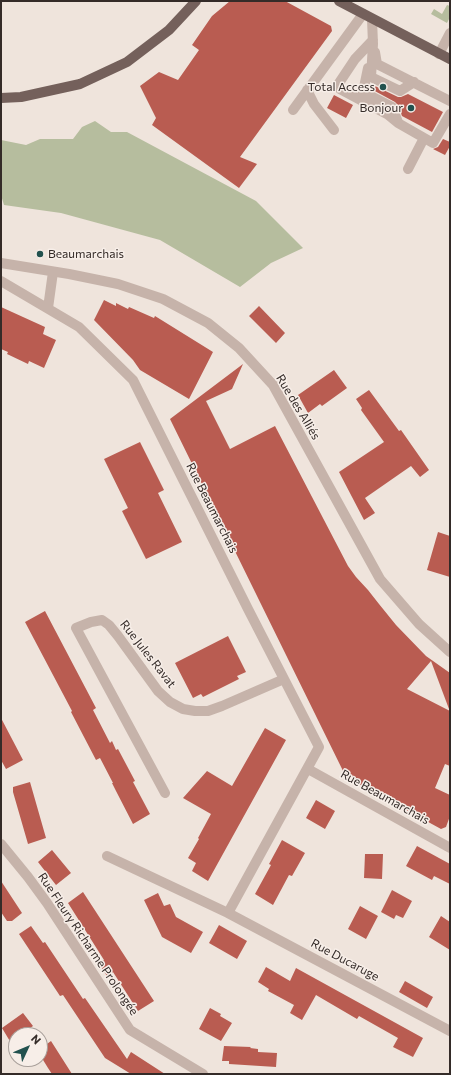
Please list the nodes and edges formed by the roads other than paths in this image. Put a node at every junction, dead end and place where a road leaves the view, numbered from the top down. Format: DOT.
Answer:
graph roads {
  1 [pos="196,1"];
  2 [pos="339,1"];
  3 [pos="363,14"];
  4 [pos="372,19"];
  5 [pos="450,33"];
  6 [pos="373,42"];
  7 [pos="439,54"];
  8 [pos="450,60"];
  9 [pos="414,82"];
  10 [pos="308,90"];
  11 [pos="1,98"];
  12 [pos="450,101"];
  13 [pos="293,110"];
  14 [pos="389,110"];
  15 [pos="450,114"];
  16 [pos="334,130"];
  17 [pos="424,138"];
  18 [pos="408,170"];
  19 [pos="1,263"];
  20 [pos="53,272"];
  21 [pos="1,281"];
  22 [pos="48,308"];
  23 [pos="450,652"];
  24 [pos="284,679"];
  25 [pos="308,769"];
  26 [pos="165,793"];
  27 [pos="1,844"];
  28 [pos="450,848"];
  29 [pos="107,856"];
  30 [pos="228,913"];
  31 [pos="450,1031"];
  32 [pos="203,1074"];
  1 -- 11 [label="main road"];
  2 -- 3 [label="main road"];
  3 -- 4 [label="main road"];
  3 -- 10 [label="street"];
  4 -- 6 [label="street"];
  4 -- 7 [label="main road"];
  5 -- 7 [label="street"];
  6 -- 9 [label="street"];
  6 -- 9 [label="street"];
  6 -- 14 [label="street"];
  6 -- 14 [label="street"];
  7 -- 8 [label="main road"];
  9 -- 12 [label="street"];
  9 -- 14 [label="street"];
  10 -- 13 [label="street"];
  10 -- 16 [label="street"];
  14 -- 17 [label="street"];
  15 -- 17 [label="street"];
  17 -- 18 [label="street"];
  19 -- 20 [label="street, Rue des Alliés"];
  20 -- 22 [label="street"];
  20 -- 23 [label="street, Rue des Alliés"];
  21 -- 22 [label="street, Rue Beaumarchais"];
  22 -- 24 [label="street, Rue Beaumarchais"];
  24 -- 25 [label="street, Rue Beaumarchais"];
  24 -- 26 [label="street, Rue Jules Ravat"];
  25 -- 28 [label="street, Rue Beaumarchais"];
  25 -- 30 [label="street"];
  27 -- 32 [label="street, Rue Fleury Richarme Prolongée"];
  29 -- 30 [label="street, Rue Ducaruge"];
  30 -- 31 [label="street, Rue Ducaruge"];
}
